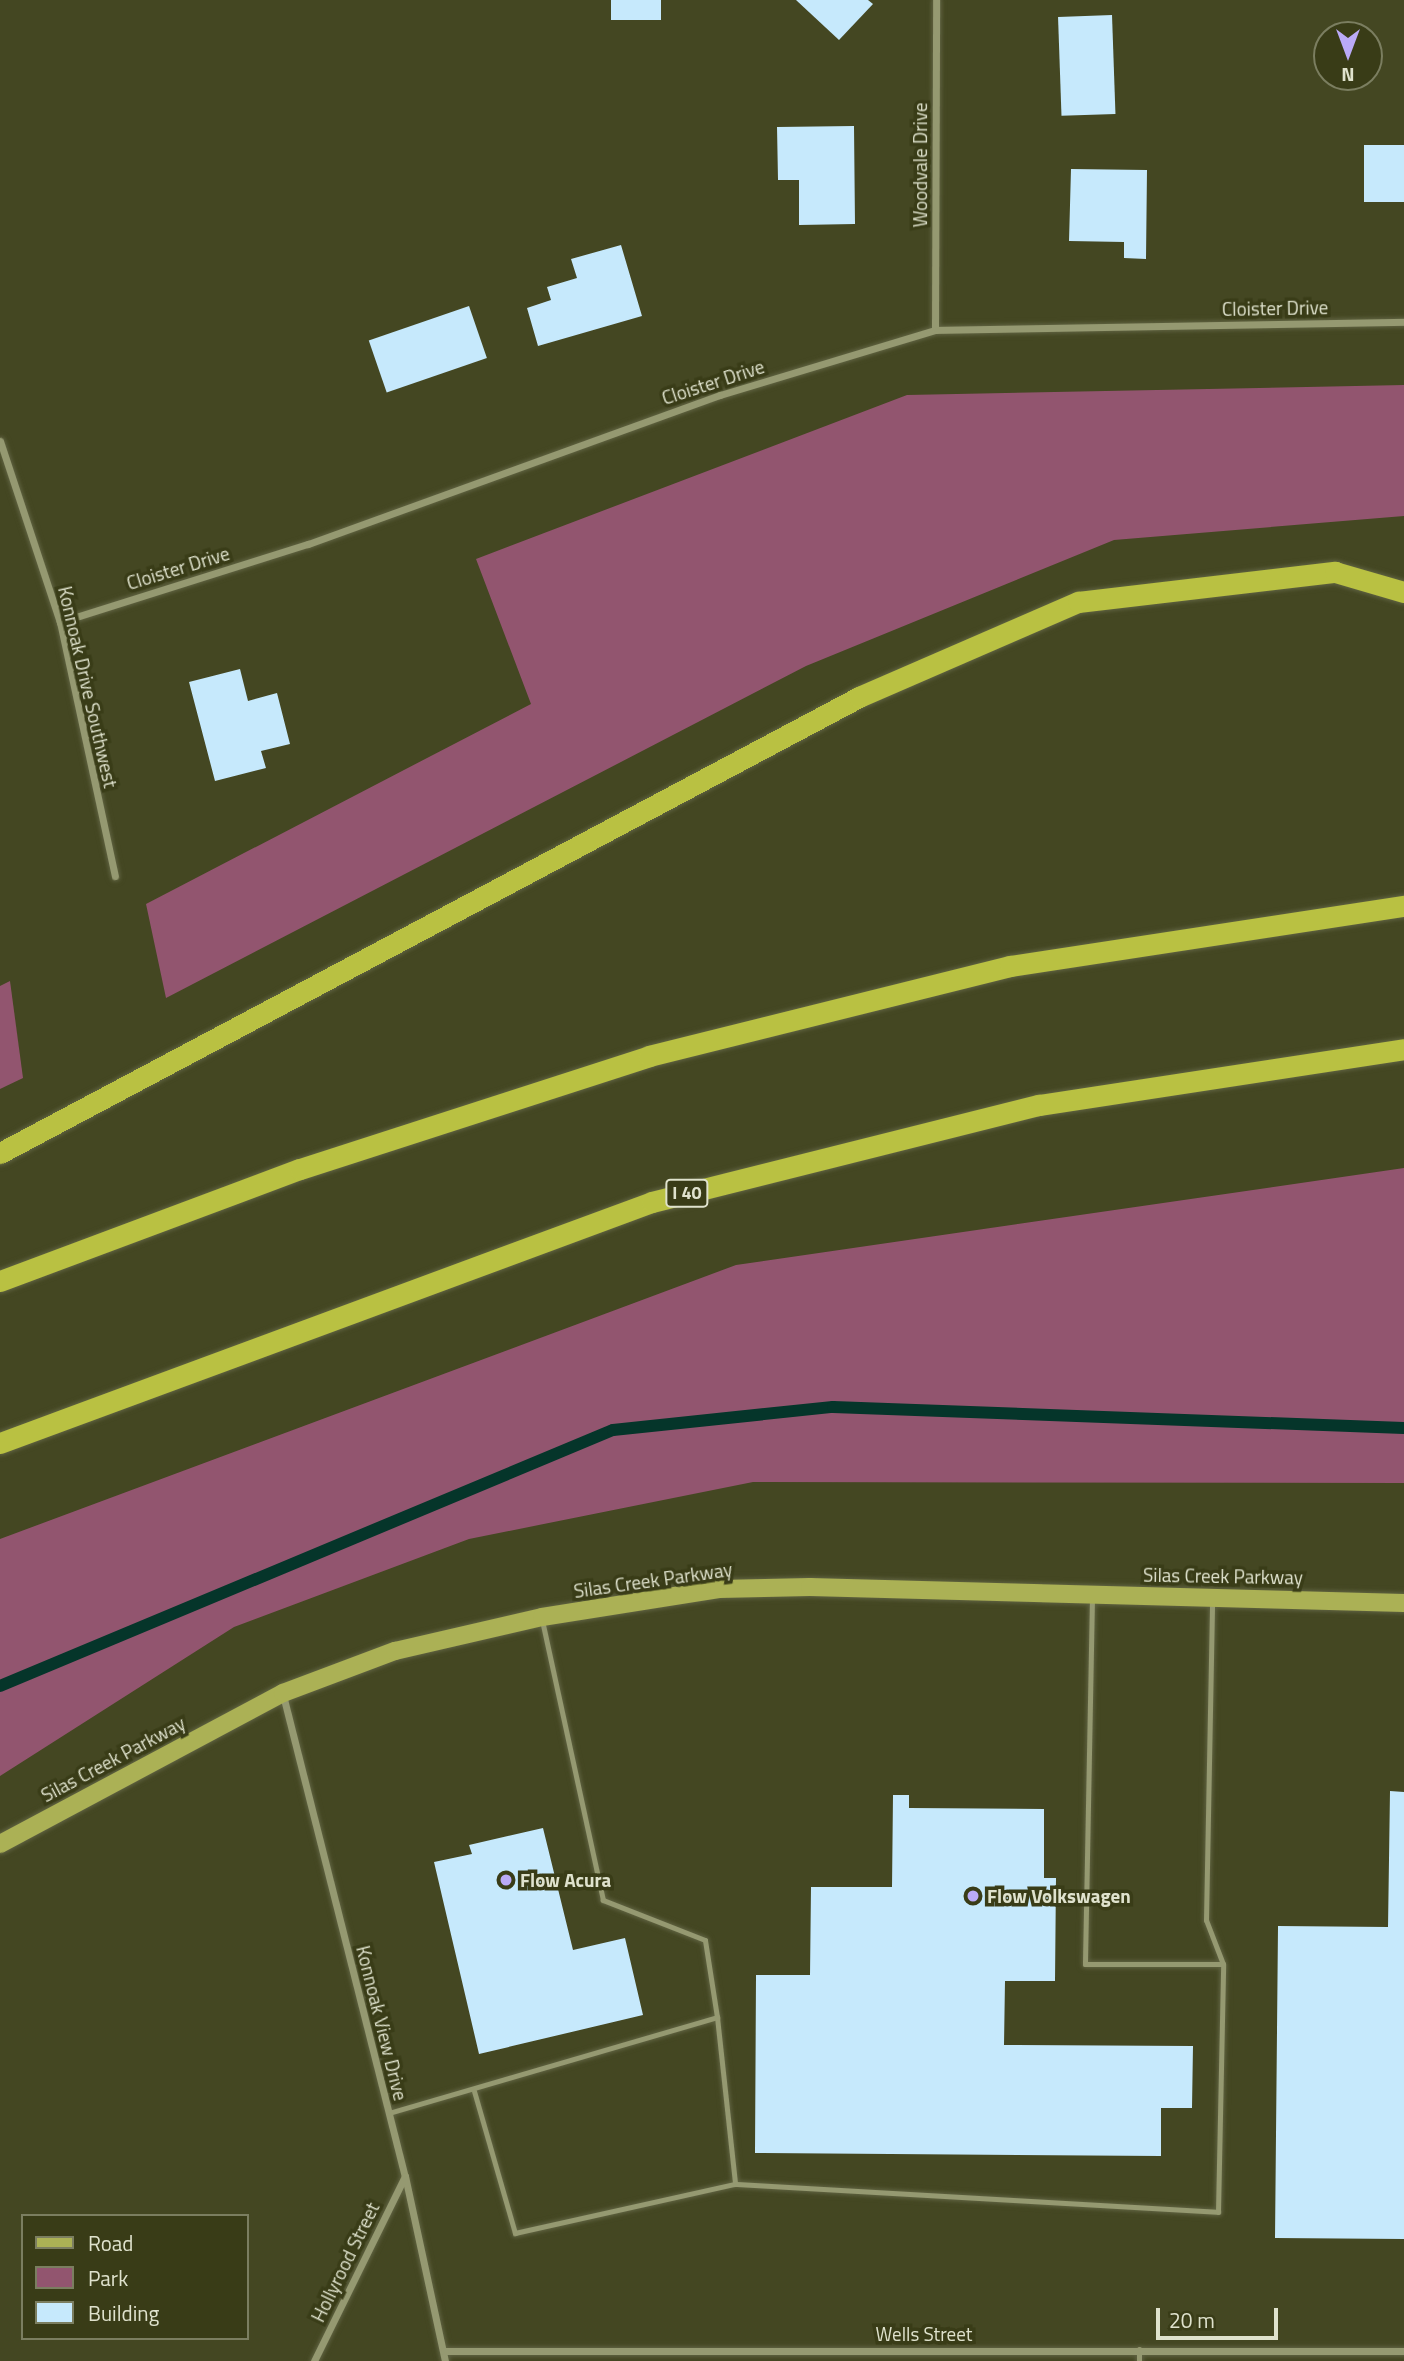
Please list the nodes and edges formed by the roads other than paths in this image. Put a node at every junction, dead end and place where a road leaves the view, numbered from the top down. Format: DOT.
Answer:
graph roads {
  1 [pos="936,0"];
  2 [pos="1404,322"];
  3 [pos="935,330"];
  4 [pos="0,440"];
  5 [pos="0,456"];
  6 [pos="10,467"];
  7 [pos="1404,592"];
  8 [pos="60,622"];
  9 [pos="115,876"];
  10 [pos="1404,906"];
  11 [pos="1404,1049"];
  12 [pos="0,1153"];
  13 [pos="0,1281"];
  14 [pos="0,1443"];
  15 [pos="1093,1594"];
  16 [pos="1212,1597"];
  17 [pos="1404,1602"];
  18 [pos="542,1617"];
  19 [pos="283,1693"];
  20 [pos="0,1844"];
  21 [pos="1223,1964"];
  22 [pos="718,2017"];
  23 [pos="474,2091"];
  24 [pos="389,2113"];
  25 [pos="405,2176"];
  26 [pos="735,2184"];
  27 [pos="1139,2349"];
  28 [pos="1258,2349"];
  29 [pos="444,2351"];
  30 [pos="786,2351"];
  31 [pos="1404,2351"];
  32 [pos="314,2361"];
  33 [pos="445,2361"];
  34 [pos="786,2361"];
  35 [pos="1139,2361"];
  36 [pos="1258,2361"];
  1 -- 3 [label="street, Woodvale Drive"];
  2 -- 3 [label="street, Cloister Drive"];
  3 -- 8 [label="street, Cloister Drive"];
  4 -- 6 [label="street, Konnoak Drive Southwest"];
  5 -- 6 [label="street"];
  6 -- 8 [label="street, Konnoak Drive Southwest"];
  7 -- 12 [label="highway"];
  8 -- 9 [label="street, Konnoak Drive Southwest"];
  10 -- 13 [label="highway"];
  11 -- 14 [label="highway, I 40"];
  15 -- 16 [label="main road, Silas Creek Parkway"];
  15 -- 18 [label="main road, Silas Creek Parkway"];
  15 -- 21 [label="lane"];
  16 -- 17 [label="main road, Silas Creek Parkway"];
  16 -- 21 [label="lane"];
  18 -- 19 [label="main road, Silas Creek Parkway"];
  18 -- 22 [label="lane"];
  19 -- 20 [label="main road, Silas Creek Parkway"];
  19 -- 24 [label="street, Konnoak View Drive"];
  21 -- 26 [label="lane"];
  22 -- 23 [label="lane"];
  22 -- 26 [label="lane"];
  23 -- 24 [label="lane"];
  23 -- 26 [label="lane"];
  24 -- 25 [label="street, Konnoak View Drive"];
  25 -- 29 [label="street, Konnoak View Drive"];
  25 -- 32 [label="street, Hollyrood Street"];
  27 -- 28 [label="street, Wells Street"];
  27 -- 30 [label="street, Wells Street"];
  27 -- 35 [label="lane"];
  28 -- 31 [label="street, Wells Street"];
  28 -- 36 [label="street"];
  29 -- 30 [label="street, Wells Street"];
  29 -- 33 [label="street, Konnoak View Drive"];
  30 -- 34 [label="lane"];
}
